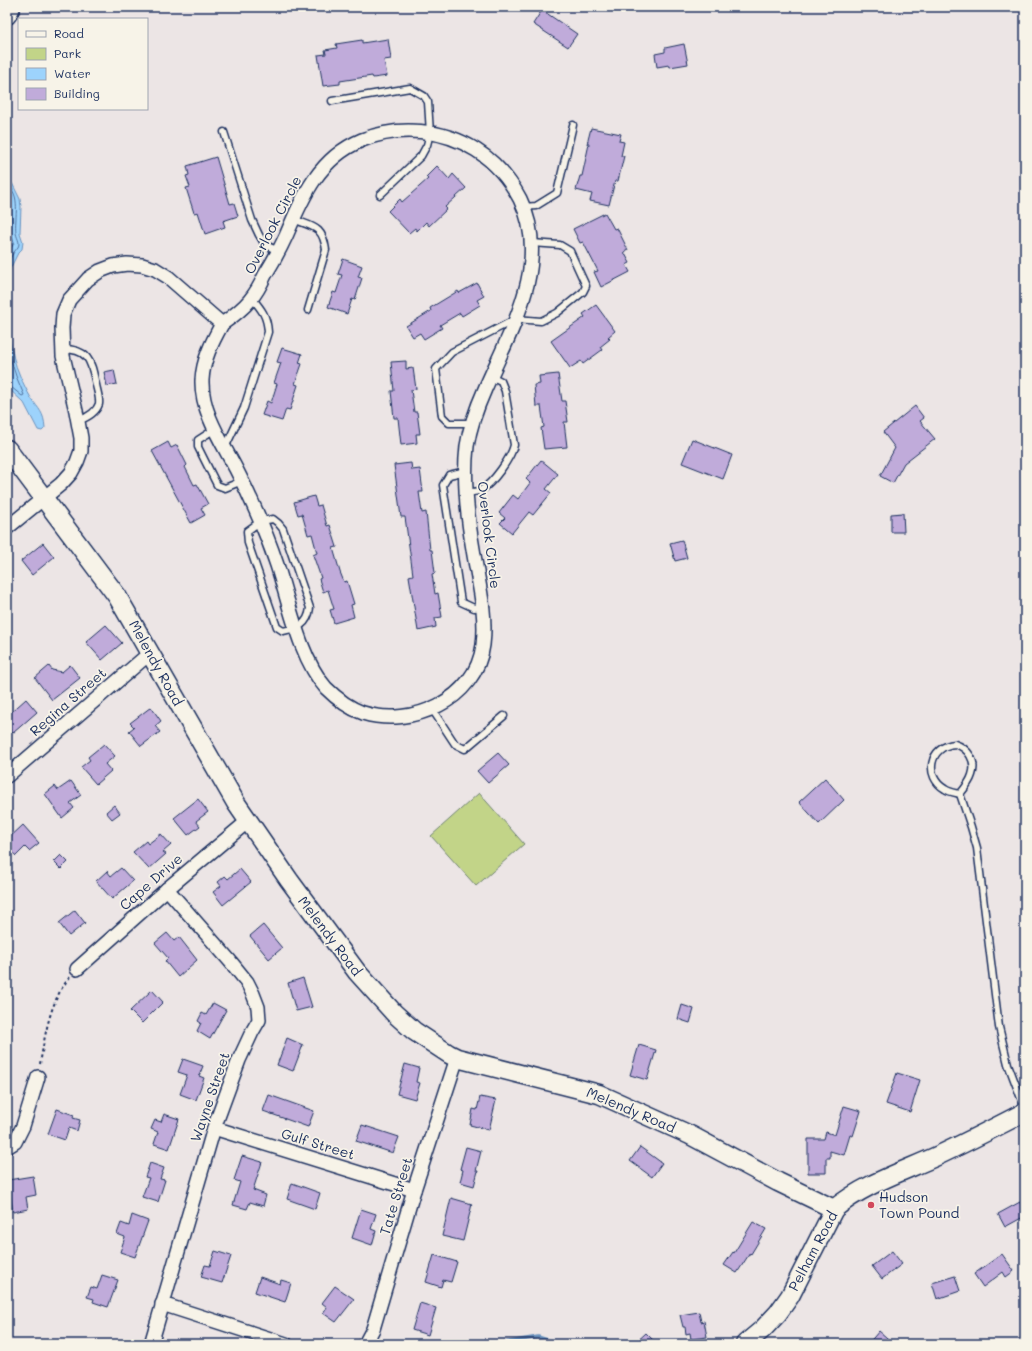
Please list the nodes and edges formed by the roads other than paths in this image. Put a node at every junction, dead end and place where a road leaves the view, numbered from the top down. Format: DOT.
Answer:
graph roads {
  1 [pos="10,7"];
  2 [pos="7,15"];
  3 [pos="332,101"];
  4 [pos="573,126"];
  5 [pos="224,132"];
  6 [pos="430,133"];
  7 [pos="380,195"];
  8 [pos="524,207"];
  9 [pos="293,219"];
  10 [pos="532,243"];
  11 [pos="278,251"];
  12 [pos="252,298"];
  13 [pos="308,310"];
  14 [pos="516,319"];
  15 [pos="222,324"];
  16 [pos="62,349"];
  17 [pos="491,376"];
  18 [pos="78,421"];
  19 [pos="472,424"];
  20 [pos="215,429"];
  21 [pos="225,448"];
  22 [pos="7,449"];
  23 [pos="466,471"];
  24 [pos="242,480"];
  25 [pos="466,493"];
  26 [pos="43,498"];
  27 [pos="261,521"];
  28 [pos="7,528"];
  29 [pos="483,607"];
  30 [pos="296,628"];
  31 [pos="150,653"];
  32 [pos="432,709"];
  33 [pos="504,716"];
  34 [pos="7,776"];
  35 [pos="960,794"];
  36 [pos="248,821"];
  37 [pos="167,889"];
  38 [pos="77,969"];
  39 [pos="458,1058"];
  40 [pos="38,1077"];
  41 [pos="1025,1109"];
  42 [pos="1025,1112"];
  43 [pos="214,1128"];
  44 [pos="7,1147"];
  45 [pos="414,1190"];
  46 [pos="834,1208"];
  47 [pos="162,1304"];
  48 [pos="151,1344"];
  49 [pos="286,1344"];
  50 [pos="365,1344"];
  51 [pos="744,1344"];
  1 -- 2 [label="street"];
  3 -- 6 [label="lane"];
  4 -- 8 [label="lane"];
  5 -- 11 [label="lane"];
  6 -- 7 [label="lane"];
  6 -- 8 [label="street, Overlook Circle"];
  6 -- 9 [label="street, Overlook Circle"];
  8 -- 10 [label="street, Overlook Circle"];
  9 -- 11 [label="street, Overlook Circle"];
  9 -- 13 [label="lane"];
  10 -- 14 [label="street, Overlook Circle"];
  10 -- 14 [label="lane"];
  11 -- 12 [label="street, Overlook Circle"];
  12 -- 15 [label="street, Overlook Circle"];
  12 -- 21 [label="lane"];
  14 -- 17 [label="street, Overlook Circle"];
  14 -- 19 [label="lane"];
  15 -- 16 [label="street"];
  15 -- 20 [label="street, Overlook Circle"];
  16 -- 18 [label="street"];
  16 -- 18 [label="lane"];
  17 -- 19 [label="street, Overlook Circle"];
  17 -- 25 [label="lane"];
  18 -- 26 [label="street"];
  19 -- 23 [label="street, Overlook Circle"];
  20 -- 21 [label="street, Overlook Circle"];
  20 -- 24 [label="lane"];
  21 -- 24 [label="street, Overlook Circle"];
  22 -- 26 [label="street, Melendy Road"];
  23 -- 25 [label="street, Overlook Circle"];
  23 -- 29 [label="lane"];
  24 -- 27 [label="street, Overlook Circle"];
  25 -- 29 [label="street, Overlook Circle"];
  26 -- 28 [label="street"];
  26 -- 31 [label="street, Melendy Road"];
  27 -- 30 [label="street, Overlook Circle"];
  27 -- 30 [label="lane"];
  27 -- 30 [label="lane"];
  29 -- 32 [label="street, Overlook Circle"];
  30 -- 32 [label="street, Overlook Circle"];
  31 -- 34 [label="street, Regina Street"];
  31 -- 36 [label="street, Melendy Road"];
  32 -- 33 [label="lane"];
  35 -- 35 [label="lane"];
  35 -- 41 [label="lane"];
  36 -- 37 [label="street, Cape Drive"];
  36 -- 39 [label="street, Melendy Road"];
  37 -- 38 [label="street, Cape Drive"];
  37 -- 43 [label="street, Wayne Street"];
  39 -- 45 [label="street, Tate Street"];
  39 -- 46 [label="street, Melendy Road"];
  40 -- 44 [label="street"];
  42 -- 46 [label="street, Pelham Road"];
  43 -- 45 [label="street, Gulf Street"];
  43 -- 47 [label="street, Wayne Street"];
  45 -- 50 [label="street, Tate Street"];
  46 -- 51 [label="street, Pelham Road"];
  47 -- 48 [label="street, Wayne Street"];
  47 -- 49 [label="street"];
}
